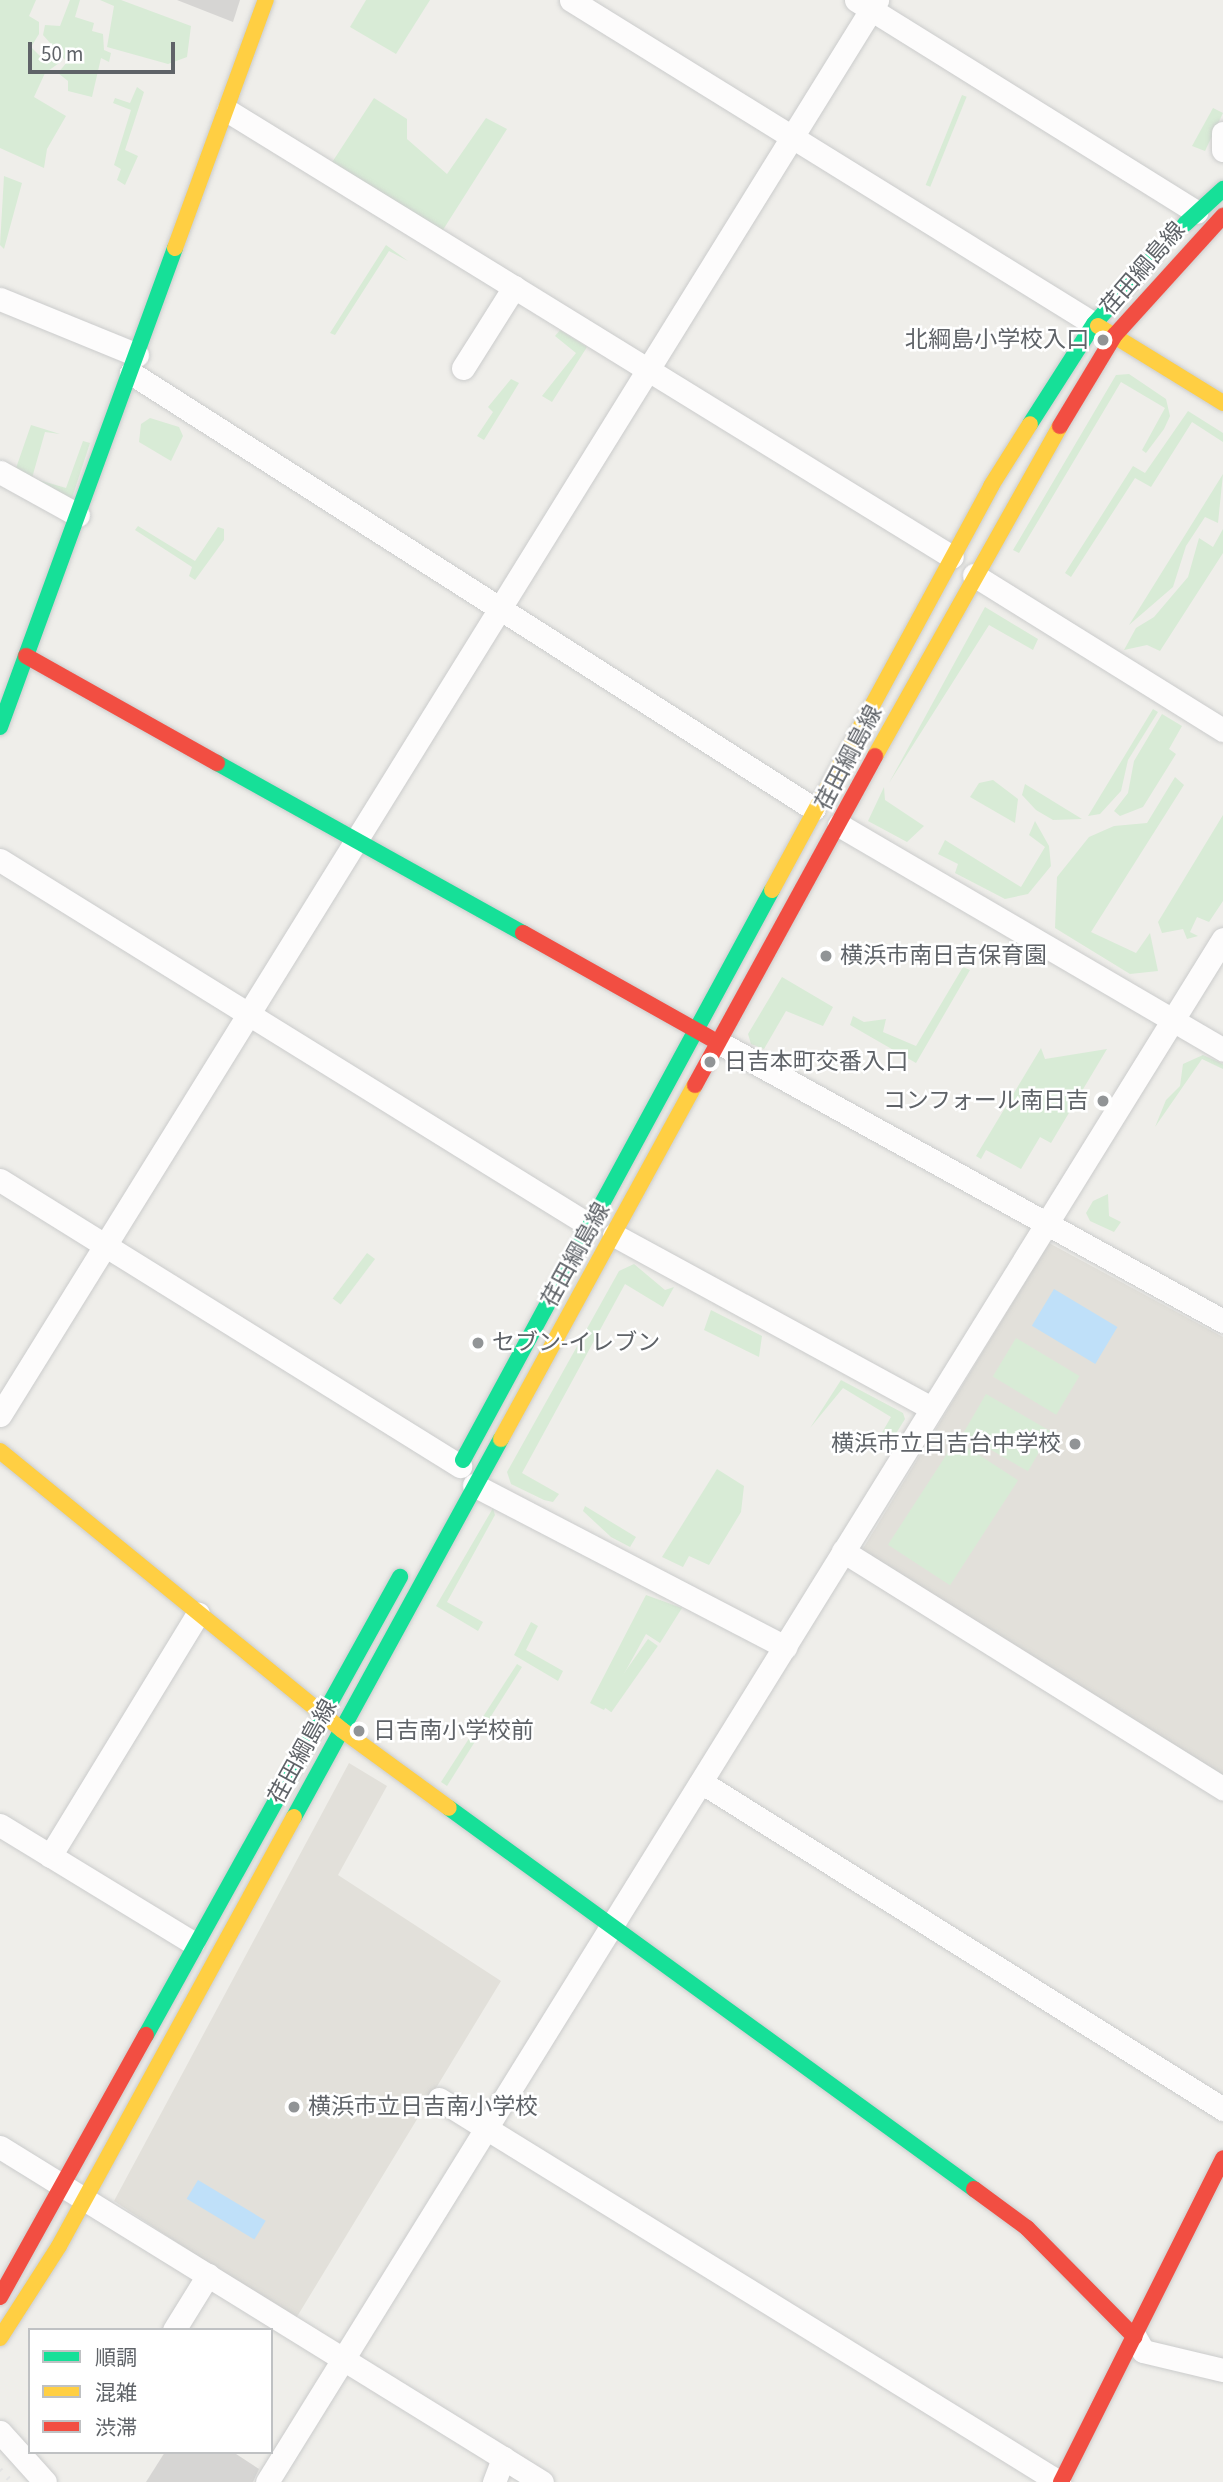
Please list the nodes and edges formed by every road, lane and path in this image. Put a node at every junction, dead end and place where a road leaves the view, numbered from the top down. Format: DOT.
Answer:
graph roads {
  1 [pos="265,0"];
  2 [pos="570,0"];
  3 [pos="868,3"];
  4 [pos="603,8"];
  5 [pos="228,111"];
  6 [pos="1223,133"];
  7 [pos="791,136"];
  8 [pos="1223,150"];
  9 [pos="1223,189"];
  10 [pos="1214,220"];
  11 [pos="513,287"];
  12 [pos="0,299"];
  13 [pos="1094,324"];
  14 [pos="1115,335"];
  15 [pos="134,364"];
  16 [pos="463,368"];
  17 [pos="647,369"];
  18 [pos="1223,403"];
  19 [pos="0,472"];
  20 [pos="78,515"];
  21 [pos="953,557"];
  22 [pos="974,575"];
  23 [pos="499,608"];
  24 [pos="26,656"];
  25 [pos="0,727"];
  26 [pos="1223,730"];
  27 [pos="814,809"];
  28 [pos="839,825"];
  29 [pos="356,840"];
  30 [pos="0,860"];
  31 [pos="1223,939"];
  32 [pos="248,1014"];
  33 [pos="1174,1018"];
  34 [pos="694,1029"];
  35 [pos="718,1042"];
  36 [pos="1223,1049"];
  37 [pos="0,1180"];
  38 [pos="1046,1224"];
  39 [pos="589,1225"];
  40 [pos="614,1234"];
  41 [pos="105,1245"];
  42 [pos="1223,1321"];
  43 [pos="930,1408"];
  44 [pos="0,1415"];
  45 [pos="0,1451"];
  46 [pos="463,1476"];
  47 [pos="843,1551"];
  48 [pos="409,1560"];
  49 [pos="198,1614"];
  50 [pos="785,1647"];
  51 [pos="325,1714"];
  52 [pos="342,1730"];
  53 [pos="701,1782"];
  54 [pos="1223,1788"];
  55 [pos="0,1825"];
  56 [pos="50,1856"];
  57 [pos="611,1929"];
  58 [pos="193,1943"];
  59 [pos="439,2099"];
  60 [pos="1223,2109"];
  61 [pos="488,2131"];
  62 [pos="0,2147"];
  63 [pos="1223,2158"];
  64 [pos="74,2191"];
  65 [pos="208,2275"];
  66 [pos="0,2297"];
  67 [pos="175,2328"];
  68 [pos="1135,2337"];
  69 [pos="0,2339"];
  70 [pos="342,2360"];
  71 [pos="1223,2370"];
  72 [pos="0,2432"];
  73 [pos="503,2458"];
  74 [pos="45,2482"];
  75 [pos="267,2482"];
  76 [pos="494,2482"];
  77 [pos="542,2482"];
  78 [pos="1060,2482"];
  1 -- 5 [label="main road"];
  2 -- 4 [label="street"];
  3 -- 7 [label="street"];
  3 -- 10 [label="street"];
  4 -- 7 [label="street"];
  5 -- 11 [label="street"];
  5 -- 15 [label="main road"];
  6 -- 8 [label="street"];
  7 -- 13 [label="street"];
  7 -- 17 [label="street"];
  9 -- 10 [label="main road, 荏田綱島線"];
  10 -- 13 [label="main road, 荏田綱島線"];
  10 -- 14 [label="main road, 荏田綱島線"];
  11 -- 16 [label="street"];
  11 -- 17 [label="street"];
  12 -- 15 [label="street"];
  13 -- 14 [label="main road"];
  13 -- 21 [label="main road, 荏田綱島線"];
  14 -- 18 [label="main road"];
  14 -- 22 [label="main road, 荏田綱島線"];
  15 -- 20 [label="main road"];
  15 -- 23 [label="street"];
  17 -- 21 [label="street"];
  17 -- 23 [label="street"];
  19 -- 20 [label="street"];
  20 -- 24 [label="main road"];
  21 -- 27 [label="main road, 荏田綱島線"];
  22 -- 26 [label="street"];
  22 -- 28 [label="main road, 荏田綱島線"];
  23 -- 27 [label="street"];
  23 -- 29 [label="street"];
  24 -- 25 [label="main road"];
  24 -- 29 [label="main road"];
  27 -- 34 [label="main road, 荏田綱島線"];
  28 -- 33 [label="street"];
  28 -- 35 [label="main road, 荏田綱島線"];
  29 -- 32 [label="street"];
  29 -- 34 [label="main road"];
  30 -- 32 [label="street"];
  31 -- 33 [label="street"];
  32 -- 39 [label="street"];
  32 -- 41 [label="street"];
  33 -- 36 [label="street"];
  33 -- 38 [label="street"];
  34 -- 35 [label="main road"];
  34 -- 39 [label="main road, 荏田綱島線"];
  35 -- 38 [label="street"];
  35 -- 40 [label="main road, 荏田綱島線"];
  37 -- 41 [label="street"];
  38 -- 42 [label="street"];
  38 -- 43 [label="street"];
  39 -- 46 [label="main road, 荏田綱島線"];
  40 -- 43 [label="street"];
  40 -- 46 [label="main road, 荏田綱島線"];
  41 -- 44 [label="street"];
  41 -- 46 [label="street"];
  43 -- 47 [label="street"];
  45 -- 49 [label="main road"];
  46 -- 50 [label="street"];
  46 -- 52 [label="main road, 荏田綱島線"];
  47 -- 50 [label="street"];
  47 -- 54 [label="street"];
  48 -- 51 [label="main road, 荏田綱島線"];
  49 -- 51 [label="main road"];
  49 -- 56 [label="street"];
  50 -- 53 [label="street"];
  51 -- 52 [label="main road"];
  51 -- 58 [label="main road, 荏田綱島線"];
  52 -- 57 [label="main road"];
  52 -- 64 [label="main road, 荏田綱島線"];
  53 -- 57 [label="street"];
  53 -- 60 [label="street"];
  55 -- 56 [label="street"];
  56 -- 58 [label="street"];
  57 -- 61 [label="street"];
  57 -- 68 [label="main road"];
  58 -- 64 [label="main road, 荏田綱島線"];
  59 -- 61 [label="street"];
  61 -- 70 [label="street"];
  61 -- 78 [label="street"];
  62 -- 64 [label="street"];
  63 -- 68 [label="main road"];
  64 -- 65 [label="street"];
  64 -- 66 [label="main road, 荏田綱島線"];
  64 -- 69 [label="main road, 荏田綱島線"];
  65 -- 67 [label="street"];
  65 -- 70 [label="street"];
  68 -- 71 [label="street"];
  68 -- 78 [label="main road"];
  70 -- 73 [label="street"];
  70 -- 75 [label="street"];
  72 -- 74 [label="street"];
  73 -- 76 [label="street"];
  73 -- 77 [label="street"];
}
